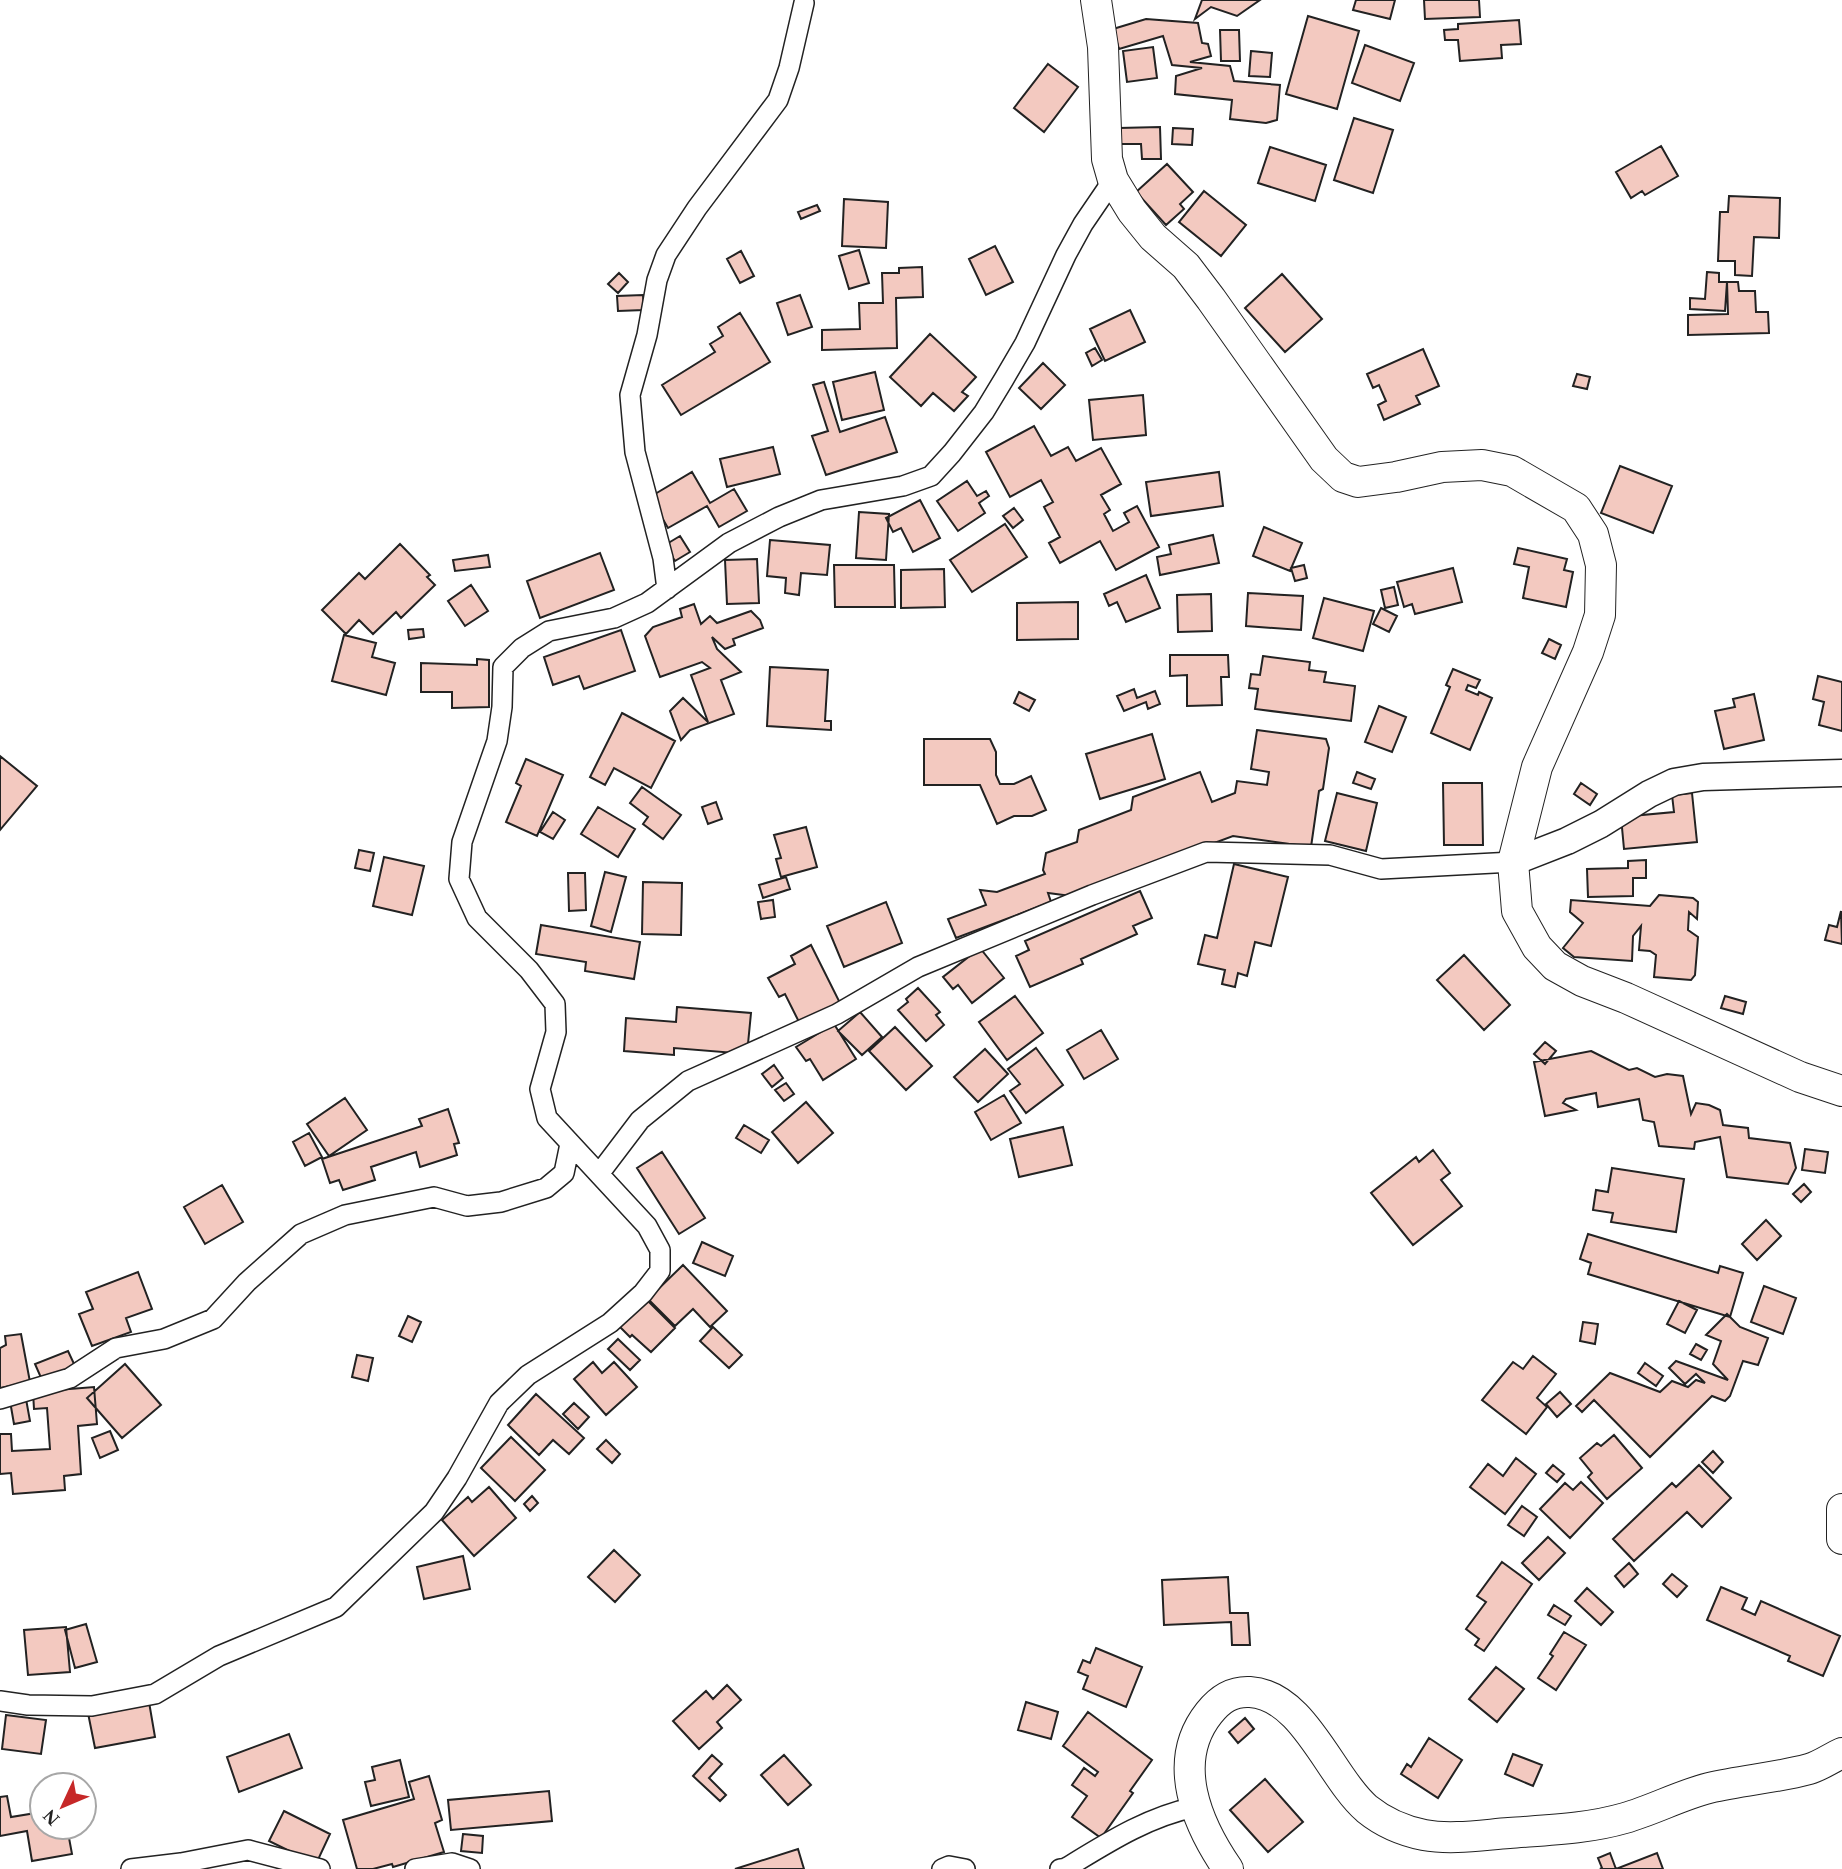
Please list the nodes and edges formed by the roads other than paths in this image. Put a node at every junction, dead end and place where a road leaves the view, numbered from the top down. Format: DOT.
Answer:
graph roads {
  1 [pos="1096,0"];
  2 [pos="807,1"];
  3 [pos="1113,180"];
  4 [pos="667,589"];
  5 [pos="1842,773"];
  6 [pos="1513,862"];
  7 [pos="1842,1091"];
  8 [pos="570,1144"];
  9 [pos="599,1174"];
  10 [pos="0,1399"];
  11 [pos="1842,1509"];
  12 [pos="1842,1539"];
  13 [pos="0,1701"];
  14 [pos="1842,1753"];
  15 [pos="1195,1807"];
  16 [pos="131,1869"];
  17 [pos="320,1869"];
  18 [pos="415,1869"];
  19 [pos="470,1869"];
  20 [pos="942,1869"];
  21 [pos="965,1869"];
  22 [pos="1060,1869"];
  23 [pos="1228,1869"];
  1 -- 3 [label="main road"];
  2 -- 4 [label="street"];
  3 -- 4 [label="street"];
  3 -- 6 [label="main road"];
  4 -- 8 [label="street"];
  5 -- 6 [label="street"];
  6 -- 7 [label="main road"];
  6 -- 9 [label="street"];
  8 -- 9 [label="street"];
  8 -- 10 [label="street"];
  9 -- 13 [label="street"];
  11 -- 12 [label="main road"];
  14 -- 15 [label="main road"];
  15 -- 22 [label="street"];
  15 -- 23 [label="main road"];
  16 -- 17 [label="street"];
  18 -- 19 [label="street"];
  20 -- 21 [label="street"];
}
